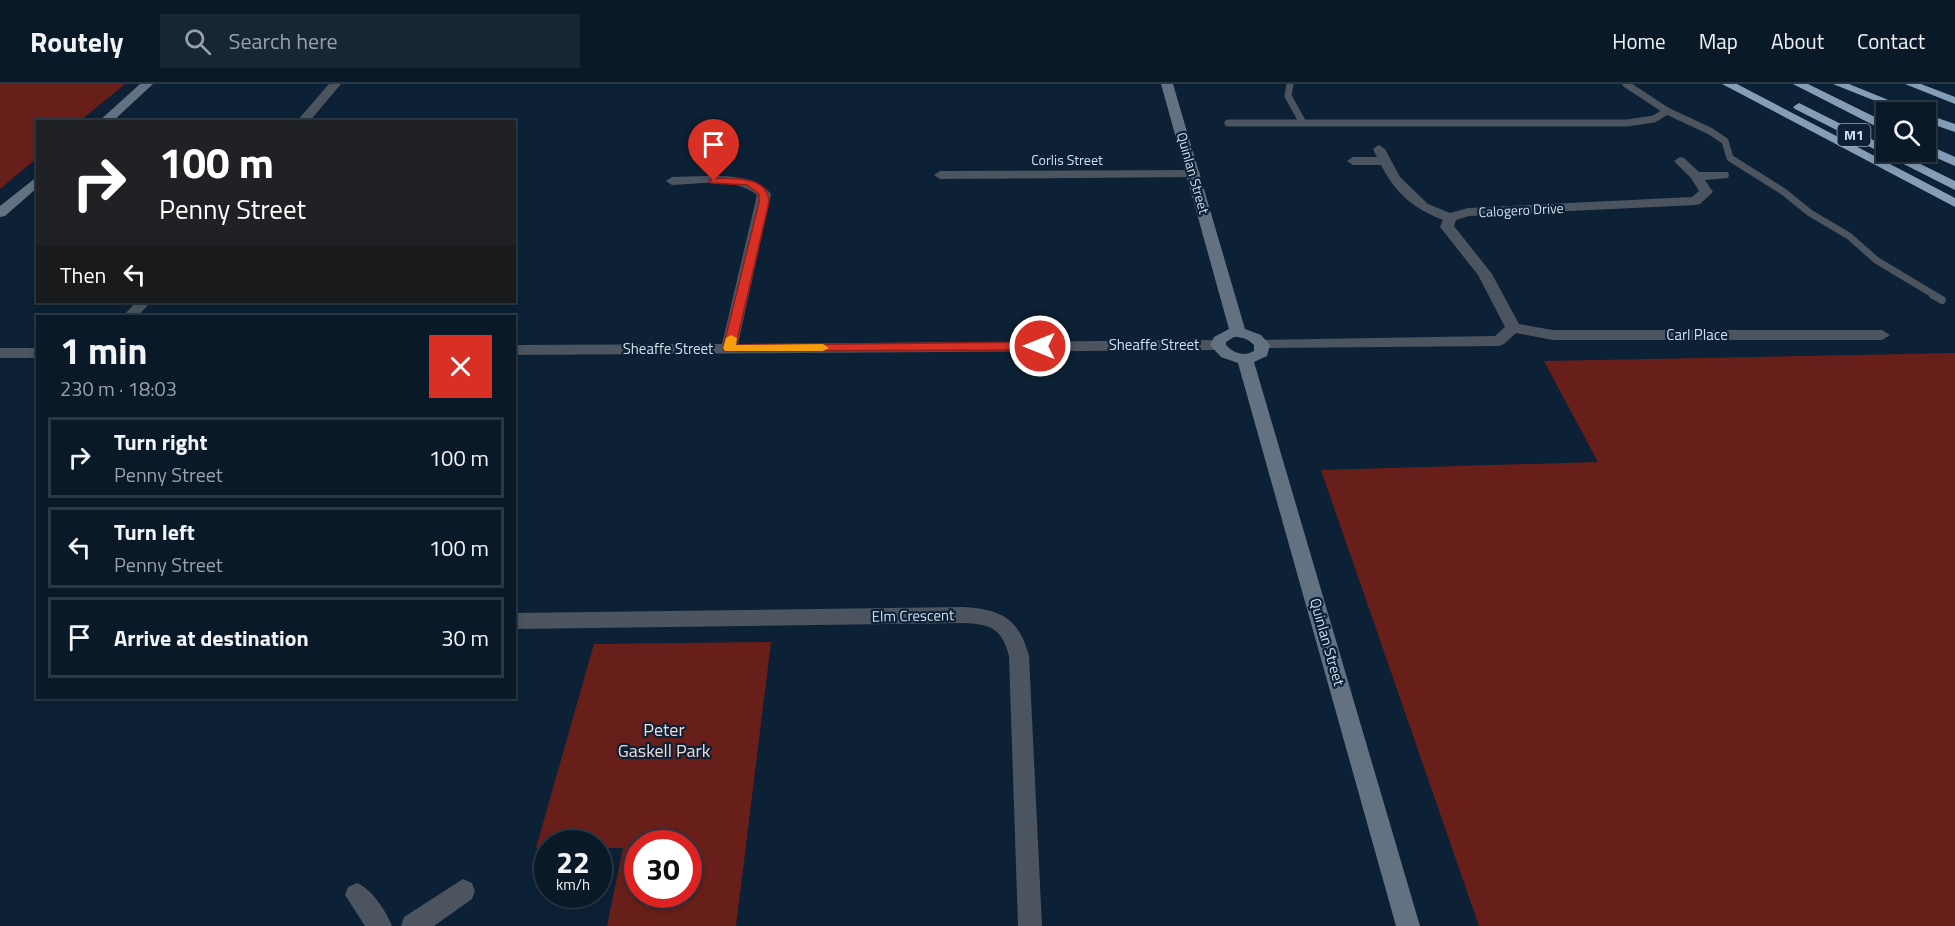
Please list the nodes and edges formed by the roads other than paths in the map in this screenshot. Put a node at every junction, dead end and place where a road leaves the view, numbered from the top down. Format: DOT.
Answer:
graph roads {
  1 [pos="147,84"];
  2 [pos="335,84"];
  3 [pos="1167,84"];
  4 [pos="1290,84"];
  5 [pos="1626,84"];
  6 [pos="1728,84"];
  7 [pos="1753,84"];
  8 [pos="1799,84"];
  9 [pos="1839,84"];
  10 [pos="1911,84"];
  11 [pos="1955,100"];
  12 [pos="1886,102"];
  13 [pos="1667,111"];
  14 [pos="106,120"];
  15 [pos="304,120"];
  16 [pos="1936,121"];
  17 [pos="1876,122"];
  18 [pos="1228,123"];
  19 [pos="1303,123"];
  20 [pos="1955,128"];
  21 [pos="1936,153"];
  22 [pos="1353,161"];
  23 [pos="1680,161"];
  24 [pos="1955,162"];
  25 [pos="1194,174"];
  26 [pos="940,175"];
  27 [pos="1723,175"];
  28 [pos="1696,176"];
  29 [pos="672,181"];
  30 [pos="36,182"];
  31 [pos="1955,186"];
  32 [pos="1955,203"];
  33 [pos="0,213"];
  34 [pos="1450,218"];
  35 [pos="1942,300"];
  36 [pos="143,303"];
  37 [pos="131,315"];
  38 [pos="1513,328"];
  39 [pos="1238,332"];
  40 [pos="1882,335"];
  41 [pos="1218,345"];
  42 [pos="1262,345"];
  43 [pos="729,348"];
  44 [pos="516,350"];
  45 [pos="0,353"];
  46 [pos="36,353"];
  47 [pos="1245,359"];
  48 [pos="516,621"];
  49 [pos="464,891"];
  50 [pos="357,896"];
  51 [pos="380,926"];
  52 [pos="414,926"];
  53 [pos="1030,926"];
  54 [pos="1408,926"];
  1 -- 14 [label="street"];
  2 -- 15 [label="street"];
  3 -- 25 [label="street, Quinlan Street"];
  4 -- 19 [label="lane"];
  5 -- 13 [label="lane"];
  6 -- 32 [label="highway"];
  7 -- 31 [label="highway, M1"];
  8 -- 17 [label="highway, M1"];
  9 -- 12 [label="highway"];
  10 -- 11 [label="highway"];
  13 -- 19 [label="lane"];
  13 -- 35 [label="lane"];
  16 -- 20 [label="highway"];
  18 -- 19 [label="lane"];
  21 -- 24 [label="highway"];
  22 -- 34 [label="street"];
  23 -- 28 [label="street"];
  25 -- 26 [label="street, Corlis Street"];
  25 -- 39 [label="street, Quinlan Street"];
  27 -- 28 [label="street"];
  28 -- 34 [label="street, Calogero Drive"];
  29 -- 43 [label="street"];
  30 -- 33 [label="street"];
  34 -- 38 [label="street"];
  36 -- 37 [label="street"];
  38 -- 40 [label="street, Carl Place"];
  38 -- 42 [label="street"];
  39 -- 41 [label="street"];
  39 -- 42 [label="street"];
  41 -- 43 [label="street, Sheaffe Street"];
  41 -- 47 [label="street"];
  42 -- 47 [label="street"];
  43 -- 44 [label="street, Sheaffe Street"];
  45 -- 46 [label="street"];
  47 -- 54 [label="street, Quinlan Street"];
  48 -- 53 [label="street, Elm Crescent"];
  49 -- 52 [label="street"];
  50 -- 51 [label="street"];
}
